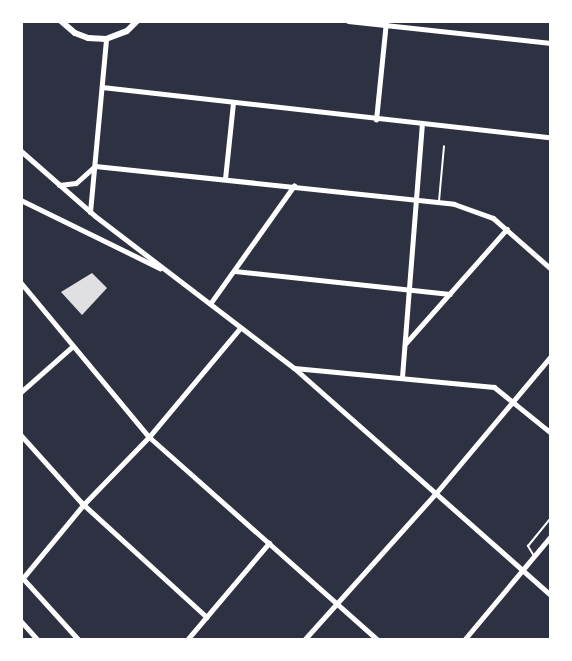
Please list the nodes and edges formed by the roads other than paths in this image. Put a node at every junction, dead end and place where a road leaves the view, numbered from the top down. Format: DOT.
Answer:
graph roads {
  1 [pos="61,21"];
  2 [pos="138,21"];
  3 [pos="348,21"];
  4 [pos="386,23"];
  5 [pos="106,39"];
  6 [pos="551,43"];
  7 [pos="102,87"];
  8 [pos="233,103"];
  9 [pos="376,120"];
  10 [pos="422,124"];
  11 [pos="551,137"];
  12 [pos="444,146"];
  13 [pos="21,151"];
  14 [pos="95,166"];
  15 [pos="225,179"];
  16 [pos="59,185"];
  17 [pos="293,187"];
  18 [pos="417,199"];
  19 [pos="21,200"];
  20 [pos="439,202"];
  21 [pos="90,212"];
  22 [pos="507,229"];
  23 [pos="551,269"];
  24 [pos="235,271"];
  25 [pos="173,275"];
  26 [pos="21,283"];
  27 [pos="411,290"];
  28 [pos="450,294"];
  29 [pos="210,304"];
  30 [pos="240,328"];
  31 [pos="406,344"];
  32 [pos="73,346"];
  33 [pos="551,356"];
  34 [pos="294,368"];
  35 [pos="402,377"];
  36 [pos="21,392"];
  37 [pos="514,400"];
  38 [pos="551,432"];
  39 [pos="21,435"];
  40 [pos="149,437"];
  41 [pos="436,493"];
  42 [pos="84,505"];
  43 [pos="551,518"];
  44 [pos="551,536"];
  45 [pos="269,543"];
  46 [pos="535,556"];
  47 [pos="523,570"];
  48 [pos="22,577"];
  49 [pos="551,595"];
  50 [pos="337,604"];
  51 [pos="207,617"];
  52 [pos="21,621"];
  53 [pos="38,640"];
  54 [pos="79,640"];
  55 [pos="187,640"];
  56 [pos="304,640"];
  57 [pos="378,640"];
  58 [pos="464,640"];
  1 -- 5 [label="main road"];
  2 -- 5 [label="main road"];
  3 -- 4 [label="main road"];
  4 -- 6 [label="main road"];
  4 -- 9 [label="street"];
  5 -- 7 [label="main road"];
  7 -- 8 [label="street"];
  7 -- 14 [label="main road"];
  8 -- 9 [label="street"];
  8 -- 15 [label="street"];
  9 -- 10 [label="street"];
  10 -- 11 [label="street"];
  10 -- 18 [label="street"];
  12 -- 20 [label="lane"];
  13 -- 16 [label="main road"];
  14 -- 15 [label="main road"];
  14 -- 16 [label="main road"];
  14 -- 21 [label="main road"];
  15 -- 17 [label="main road"];
  16 -- 21 [label="main road"];
  17 -- 18 [label="main road"];
  17 -- 24 [label="street"];
  18 -- 20 [label="main road"];
  18 -- 27 [label="street"];
  19 -- 25 [label="street"];
  20 -- 22 [label="main road"];
  21 -- 25 [label="main road"];
  22 -- 23 [label="main road"];
  22 -- 28 [label="street"];
  24 -- 27 [label="street"];
  24 -- 29 [label="street"];
  25 -- 29 [label="main road"];
  26 -- 32 [label="main road"];
  27 -- 28 [label="street"];
  27 -- 31 [label="street"];
  28 -- 31 [label="street"];
  29 -- 30 [label="main road"];
  30 -- 34 [label="main road"];
  30 -- 40 [label="street"];
  31 -- 35 [label="street"];
  32 -- 36 [label="street"];
  32 -- 40 [label="main road"];
  33 -- 37 [label="main road"];
  34 -- 35 [label="main road"];
  34 -- 41 [label="main road"];
  35 -- 37 [label="main road"];
  37 -- 38 [label="main road"];
  37 -- 41 [label="main road"];
  39 -- 42 [label="street"];
  40 -- 42 [label="street"];
  40 -- 45 [label="main road"];
  41 -- 47 [label="main road"];
  41 -- 50 [label="main road"];
  42 -- 48 [label="street"];
  42 -- 51 [label="street"];
  43 -- 46 [label="lane"];
  44 -- 46 [label="main road"];
  45 -- 50 [label="main road"];
  45 -- 51 [label="street"];
  46 -- 47 [label="main road"];
  47 -- 49 [label="main road"];
  47 -- 58 [label="main road"];
  48 -- 54 [label="street"];
  50 -- 56 [label="main road"];
  50 -- 57 [label="main road"];
  51 -- 55 [label="street"];
  52 -- 53 [label="street"];
}
